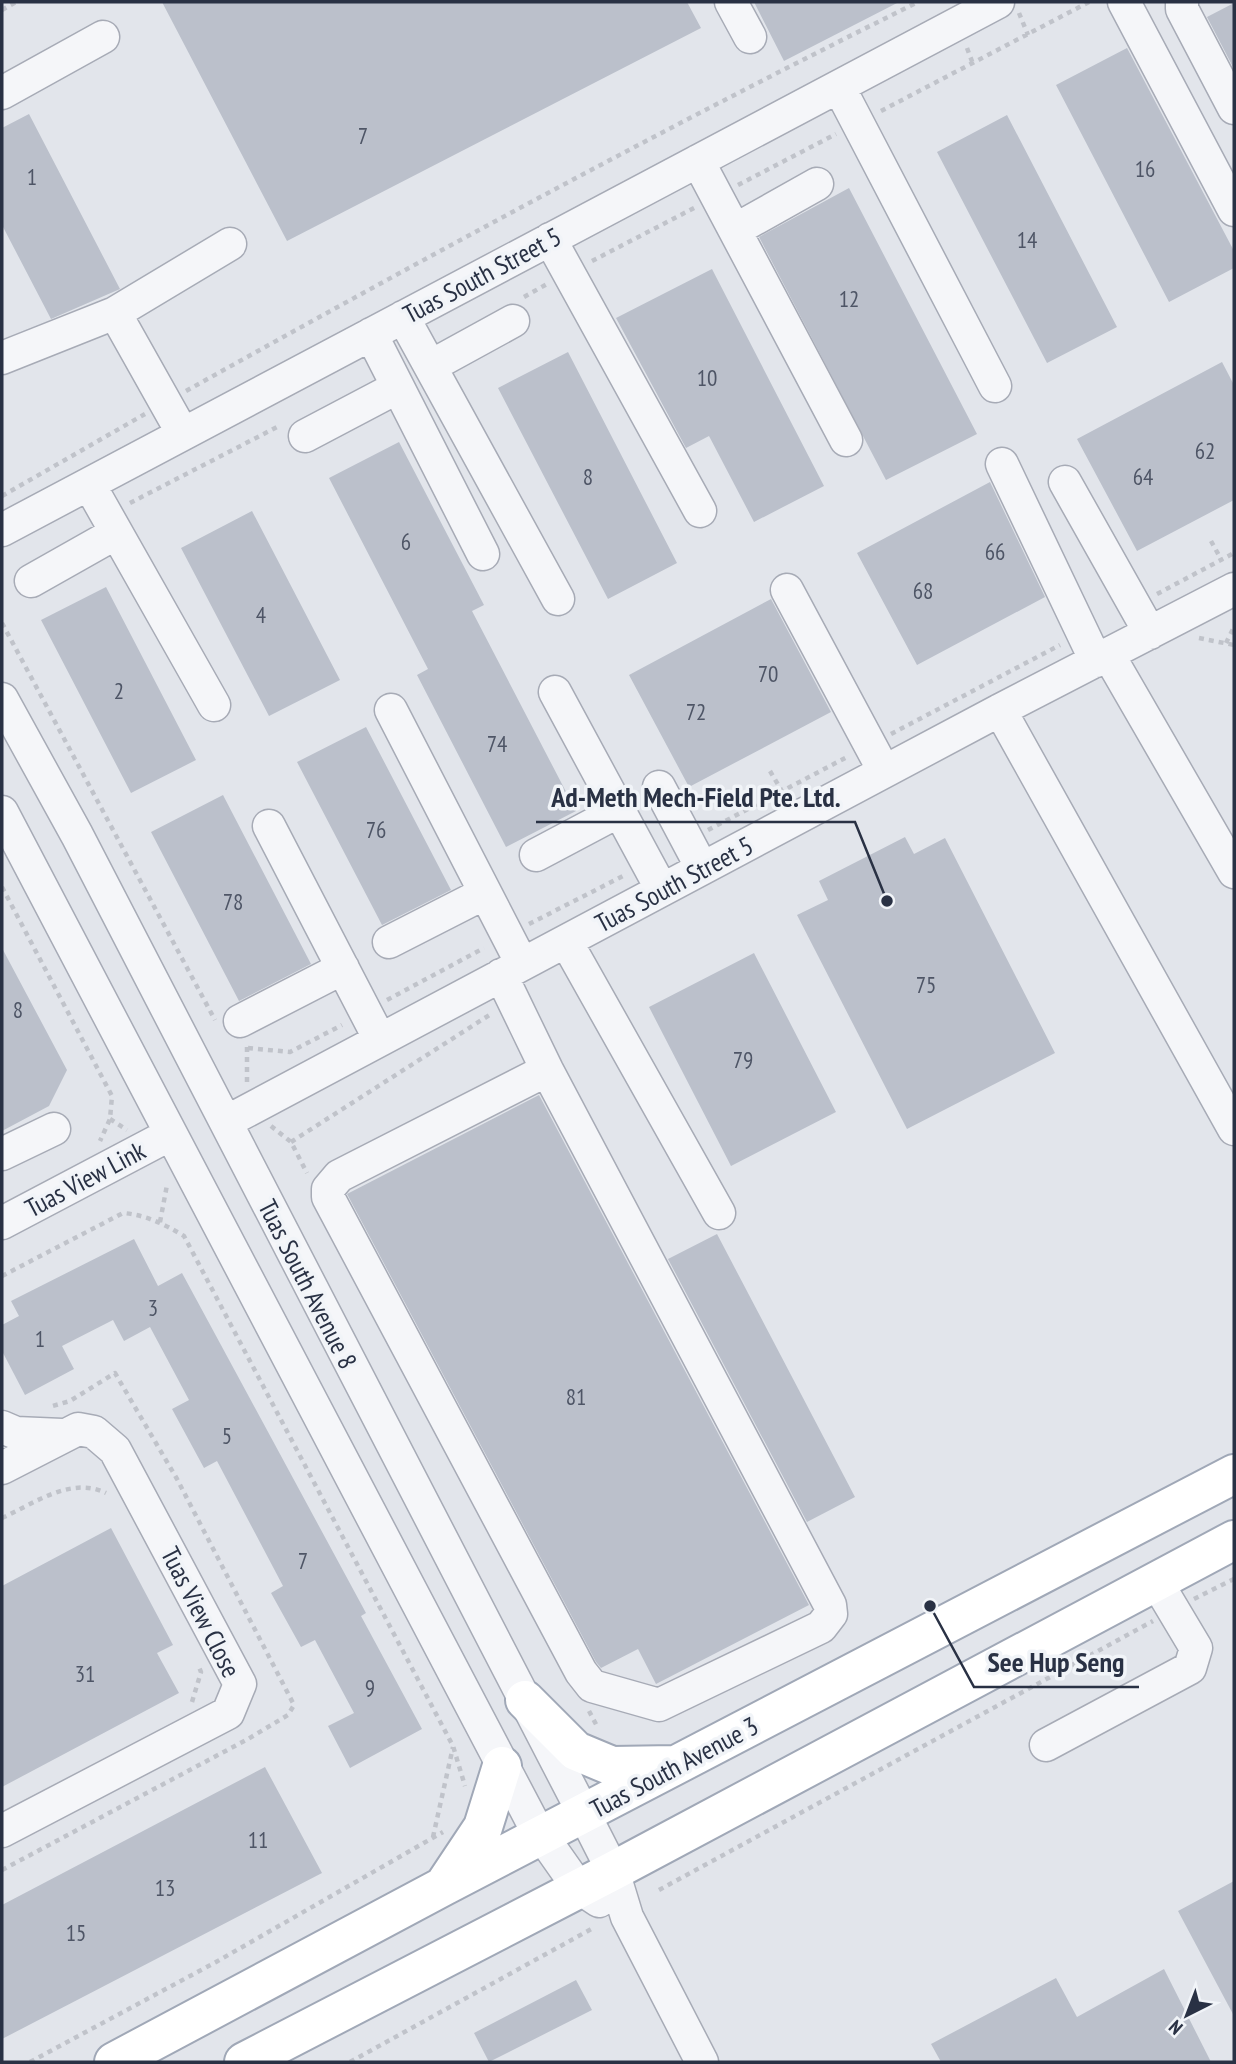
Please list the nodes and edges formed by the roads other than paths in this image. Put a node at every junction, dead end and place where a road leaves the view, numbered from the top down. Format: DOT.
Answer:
graph roads {
  1 [pos="731,2"];
  2 [pos="998,2"];
  3 [pos="1124,2"];
  4 [pos="1182,2"];
  5 [pos="957,11"];
  6 [pos="103,37"];
  7 [pos="750,37"];
  8 [pos="839,87"];
  9 [pos="2,93"];
  10 [pos="1234,108"];
  11 [pos="698,161"];
  12 [pos="817,184"];
  13 [pos="1234,210"];
  14 [pos="735,230"];
  15 [pos="550,239"];
  16 [pos="230,244"];
  17 [pos="115,313"];
  18 [pos="404,317"];
  19 [pos="513,321"];
  20 [pos="371,334"];
  21 [pos="2,358"];
  22 [pos="431,366"];
  23 [pos="995,386"];
  24 [pos="398,387"];
  25 [pos="183,434"];
  26 [pos="305,436"];
  27 [pos="846,439"];
  28 [pos="1002,464"];
  29 [pos="1065,481"];
  30 [pos="89,484"];
  31 [pos="700,511"];
  32 [pos="2,530"];
  33 [pos="117,533"];
  34 [pos="483,554"];
  35 [pos="31,581"];
  36 [pos="1234,589"];
  37 [pos="787,590"];
  38 [pos="558,599"];
  39 [pos="1150,632"];
  40 [pos="1102,657"];
  41 [pos="555,692"];
  42 [pos="2,699"];
  43 [pos="214,705"];
  44 [pos="391,710"];
  45 [pos="1000,710"];
  46 [pos="884,771"];
  47 [pos="659,788"];
  48 [pos="619,811"];
  49 [pos="2,813"];
  50 [pos="269,826"];
  51 [pos="536,855"];
  52 [pos="702,868"];
  53 [pos="1234,872"];
  54 [pos="662,890"];
  55 [pos="485,893"];
  56 [pos="566,941"];
  57 [pos="389,942"];
  58 [pos="343,968"];
  59 [pos="512,970"];
  60 [pos="232,1029"];
  61 [pos="380,1040"];
  62 [pos="547,1070"];
  63 [pos="226,1122"];
  64 [pos="54,1129"];
  65 [pos="1234,1129"];
  66 [pos="169,1135"];
  67 [pos="2,1154"];
  68 [pos="719,1213"];
  69 [pos="2,1223"];
  70 [pos="2,1427"];
  71 [pos="65,1435"];
  72 [pos="2,1468"];
  73 [pos="1234,1474"];
  74 [pos="1234,1540"];
  75 [pos="1165,1596"];
  76 [pos="525,1700"];
  77 [pos="1046,1745"];
  78 [pos="678,1765"];
  79 [pos="502,1766"];
  80 [pos="584,1814"];
  81 [pos="2,1831"];
  82 [pos="541,1837"];
  83 [pos="612,1871"];
  84 [pos="444,1886"];
  85 [pos="578,1887"];
  86 [pos="614,1920"];
  87 [pos="114,2062"];
  88 [pos="244,2062"];
  89 [pos="702,2062"];
  1 -- 7 [label="street"];
  2 -- 5 [label="street, Tuas South Street 5"];
  3 -- 13 [label="street"];
  4 -- 10 [label="street"];
  5 -- 8 [label="street, Tuas South Street 5"];
  6 -- 9 [label="street"];
  8 -- 11 [label="street, Tuas South Street 5"];
  8 -- 23 [label="street"];
  11 -- 14 [label="street"];
  11 -- 15 [label="street, Tuas South Street 5"];
  12 -- 14 [label="street"];
  14 -- 27 [label="street"];
  15 -- 18 [label="street, Tuas South Street 5"];
  15 -- 31 [label="street"];
  16 -- 17 [label="street"];
  17 -- 21 [label="street"];
  17 -- 25 [label="street"];
  18 -- 20 [label="street, Tuas South Street 5"];
  18 -- 22 [label="street"];
  19 -- 22 [label="street"];
  20 -- 24 [label="street"];
  20 -- 25 [label="street, Tuas South Street 5"];
  22 -- 38 [label="street"];
  24 -- 26 [label="street"];
  24 -- 34 [label="street"];
  25 -- 30 [label="street, Tuas South Street 5"];
  28 -- 40 [label="street"];
  29 -- 39 [label="street"];
  30 -- 32 [label="street, Tuas South Street 5"];
  30 -- 33 [label="street"];
  33 -- 35 [label="street"];
  33 -- 43 [label="street"];
  36 -- 39 [label="street, Tuas South Street 5"];
  37 -- 46 [label="street"];
  39 -- 40 [label="street, Tuas South Street 5"];
  40 -- 45 [label="street, Tuas South Street 5"];
  40 -- 53 [label="street"];
  41 -- 48 [label="street"];
  42 -- 63 [label="street, Tuas South Avenue 8"];
  44 -- 55 [label="street"];
  45 -- 46 [label="street, Tuas South Street 5"];
  45 -- 65 [label="street"];
  46 -- 52 [label="street, Tuas South Street 5"];
  47 -- 52 [label="street"];
  48 -- 51 [label="street"];
  48 -- 54 [label="street"];
  49 -- 66 [label="street, Tuas South Avenue 8"];
  50 -- 58 [label="street"];
  52 -- 54 [label="street, Tuas South Street 5"];
  54 -- 56 [label="street, Tuas South Street 5"];
  55 -- 57 [label="street"];
  55 -- 59 [label="street"];
  56 -- 59 [label="street, Tuas South Street 5"];
  56 -- 68 [label="street"];
  58 -- 60 [label="street"];
  58 -- 61 [label="street"];
  59 -- 61 [label="street, Tuas South Street 5"];
  59 -- 62 [label="street"];
  61 -- 63 [label="street, Tuas South Street 5"];
  62 -- 62 [label="street"];
  63 -- 76 [label="street, Tuas South Avenue 8"];
  64 -- 67 [label="street"];
  66 -- 69 [label="street, Tuas View Link"];
  66 -- 79 [label="street, Tuas South Avenue 8"];
  70 -- 71 [label="street, Tuas View Close"];
  71 -- 72 [label="street, Tuas View Close"];
  71 -- 81 [label="street, Tuas View Close"];
  73 -- 78 [label="main road, Tuas South Avenue 3"];
  74 -- 75 [label="main road"];
  75 -- 77 [label="street"];
  75 -- 83 [label="main road"];
  76 -- 78 [label="main road"];
  76 -- 80 [label="street, Tuas South Avenue 8"];
  78 -- 80 [label="main road, Tuas South Avenue 3"];
  79 -- 82 [label="street, Tuas South Avenue 8"];
  79 -- 84 [label="main road"];
  80 -- 82 [label="main road, Tuas South Avenue 3"];
  80 -- 83 [label="street, Tuas South Avenue 8"];
  82 -- 84 [label="main road, Tuas South Avenue 3"];
  82 -- 85 [label="street, Tuas South Avenue 8"];
  83 -- 85 [label="main road"];
  83 -- 86 [label="street, Tuas South Avenue 8"];
  84 -- 87 [label="main road, Tuas South Avenue 3"];
  85 -- 86 [label="street"];
  85 -- 88 [label="main road"];
  86 -- 89 [label="street, Tuas South Avenue 8"];
}
